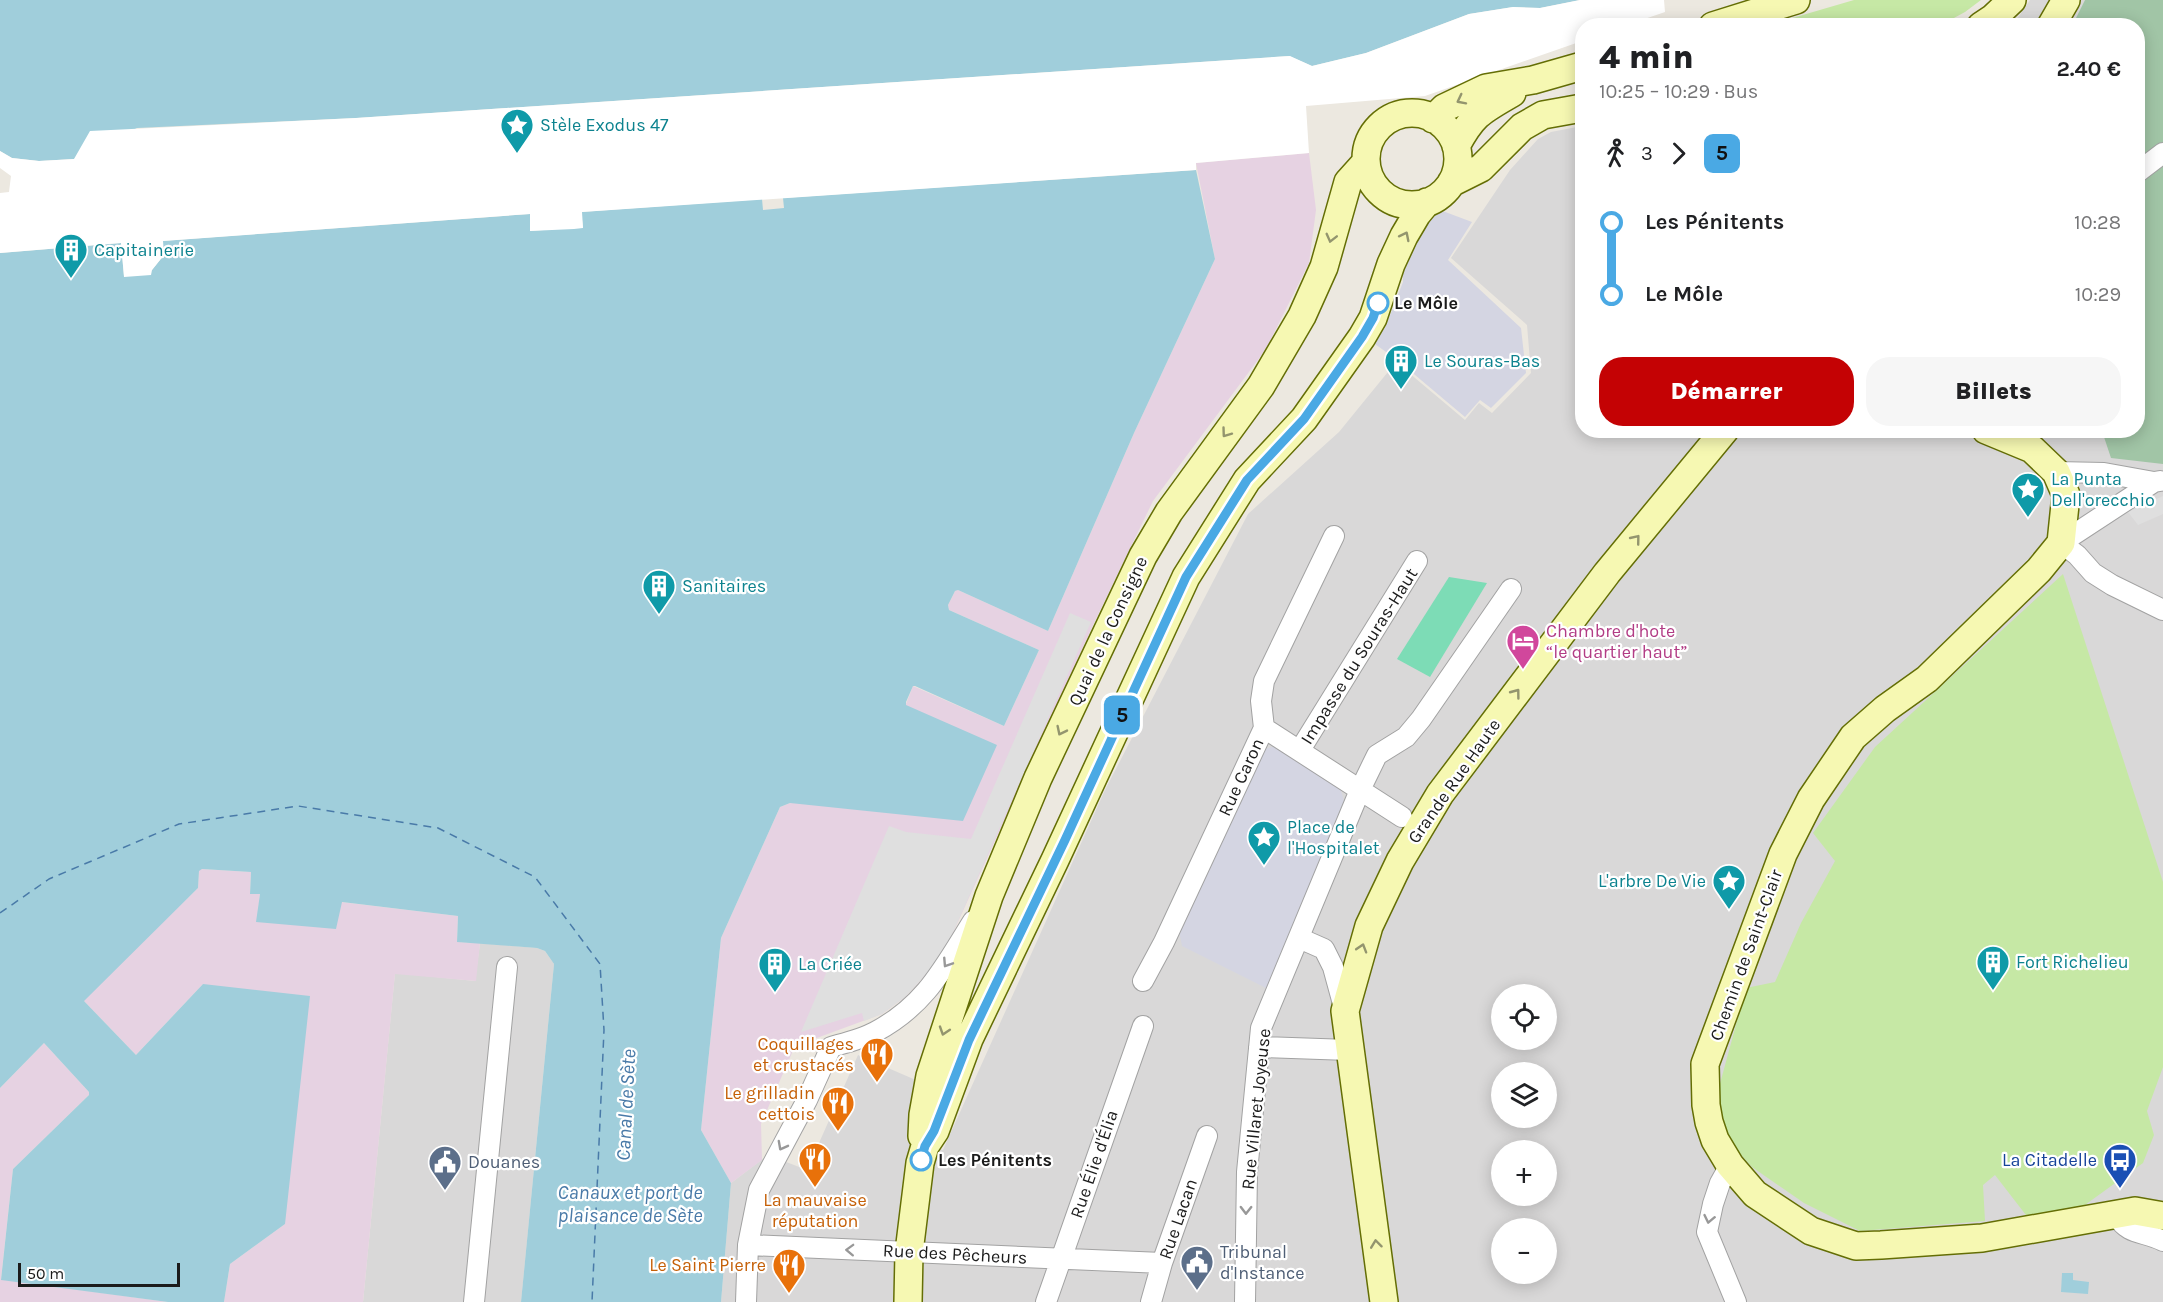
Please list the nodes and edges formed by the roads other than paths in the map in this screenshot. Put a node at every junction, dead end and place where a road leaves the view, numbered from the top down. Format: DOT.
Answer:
graph roads {
  1 [pos="1796,0"];
  2 [pos="2012,0"];
  3 [pos="2066,0"];
  4 [pos="1739,18"];
  5 [pos="1994,18"];
  6 [pos="2056,18"];
  7 [pos="1575,68"];
  8 [pos="1533,80"];
  9 [pos="1575,109"];
  10 [pos="1433,119"];
  11 [pos="1457,150"];
  12 [pos="2163,153"];
  13 [pos="1492,159"];
  14 [pos="1366,162"];
  15 [pos="2145,167"];
  16 [pos="1451,183"];
  17 [pos="1427,202"];
  18 [pos="1718,438"];
  19 [pos="2005,438"];
  20 [pos="2056,472"];
  21 [pos="2159,481"];
  22 [pos="1334,536"];
  23 [pos="2061,543"];
  24 [pos="1417,561"];
  25 [pos="1511,589"];
  26 [pos="2163,610"];
  27 [pos="1264,729"];
  28 [pos="1300,750"];
  29 [pos="1360,790"];
  30 [pos="1402,817"];
  31 [pos="989,896"];
  32 [pos="1299,938"];
  33 [pos="507,967"];
  34 [pos="1143,981"];
  35 [pos="1346,1011"];
  36 [pos="1143,1026"];
  37 [pos="1259,1047"];
  38 [pos="1349,1050"];
  39 [pos="936,1094"];
  40 [pos="1207,1136"];
  41 [pos="1730,1165"];
  42 [pos="2117,1216"];
  43 [pos="2163,1216"];
  44 [pos="2163,1241"];
  45 [pos="748,1245"];
  46 [pos="909,1252"];
  47 [pos="1061,1259"];
  48 [pos="1162,1263"];
  49 [pos="474,1302"];
  50 [pos="746,1302"];
  51 [pos="908,1302"];
  52 [pos="1046,1302"];
  53 [pos="1150,1302"];
  54 [pos="1245,1302"];
  55 [pos="1384,1302"];
  56 [pos="1736,1302"];
  1 -- 4 [label="main road"];
  2 -- 5 [label="main road"];
  3 -- 6 [label="main road"];
  7 -- 8 [label="main road"];
  8 -- 10 [label="main road, one-way"];
  8 -- 11 [label="main road"];
  9 -- 13 [label="main road"];
  10 -- 11 [label="main road"];
  10 -- 14 [label="main road"];
  11 -- 13 [label="main road"];
  11 -- 16 [label="main road"];
  12 -- 15 [label="street"];
  13 -- 16 [label="main road"];
  14 -- 17 [label="main road"];
  14 -- 31 [label="main road, Quai de la Consigne, one-way"];
  16 -- 17 [label="main road"];
  39 -- 17 [label="main road, one-way"];
  35 -- 18 [label="main road, Grande Rue Haute, one-way"];
  19 -- 20 [label="main road"];
  20 -- 21 [label="street"];
  20 -- 23 [label="main road"];
  21 -- 23 [label="street"];
  22 -- 27 [label="street, Rue Caron"];
  23 -- 26 [label="street"];
  23 -- 41 [label="main road, Chemin de Saint-Clair"];
  24 -- 28 [label="street, Impasse du Souras-Haut"];
  25 -- 29 [label="street, Rue Villaret Joyeuse"];
  27 -- 28 [label="street"];
  27 -- 34 [label="street, Rue Caron"];
  28 -- 29 [label="street"];
  29 -- 30 [label="street"];
  29 -- 32 [label="street, Rue Villaret Joyeuse"];
  31 -- 39 [label="main road, Quai de la Consigne, one-way"];
  31 -- 45 [label="street, one-way"];
  32 -- 35 [label="street"];
  32 -- 37 [label="street, Rue Villaret Joyeuse"];
  33 -- 49 [label="street"];
  35 -- 38 [label="main road, Grande Rue Haute"];
  36 -- 47 [label="street, Rue Élie d'Élia"];
  37 -- 38 [label="street"];
  37 -- 54 [label="street, Rue Villaret Joyeuse, one-way"];
  55 -- 38 [label="main road, Grande Rue Haute, one-way"];
  39 -- 46 [label="main road"];
  40 -- 48 [label="street, Rue Lacan"];
  41 -- 42 [label="main road, Chemin de Saint-Clair"];
  41 -- 56 [label="street, one-way"];
  42 -- 43 [label="main road, Chemin de Saint-Clair"];
  42 -- 44 [label="street"];
  46 -- 45 [label="street, Rue des Pêcheurs, one-way"];
  45 -- 50 [label="street"];
  46 -- 47 [label="street, Rue des Pêcheurs"];
  46 -- 51 [label="main road"];
  47 -- 48 [label="street, Rue des Pêcheurs"];
  47 -- 52 [label="street, Rue Élie d'Élia"];
  48 -- 53 [label="street, Rue Lacan"];
}
